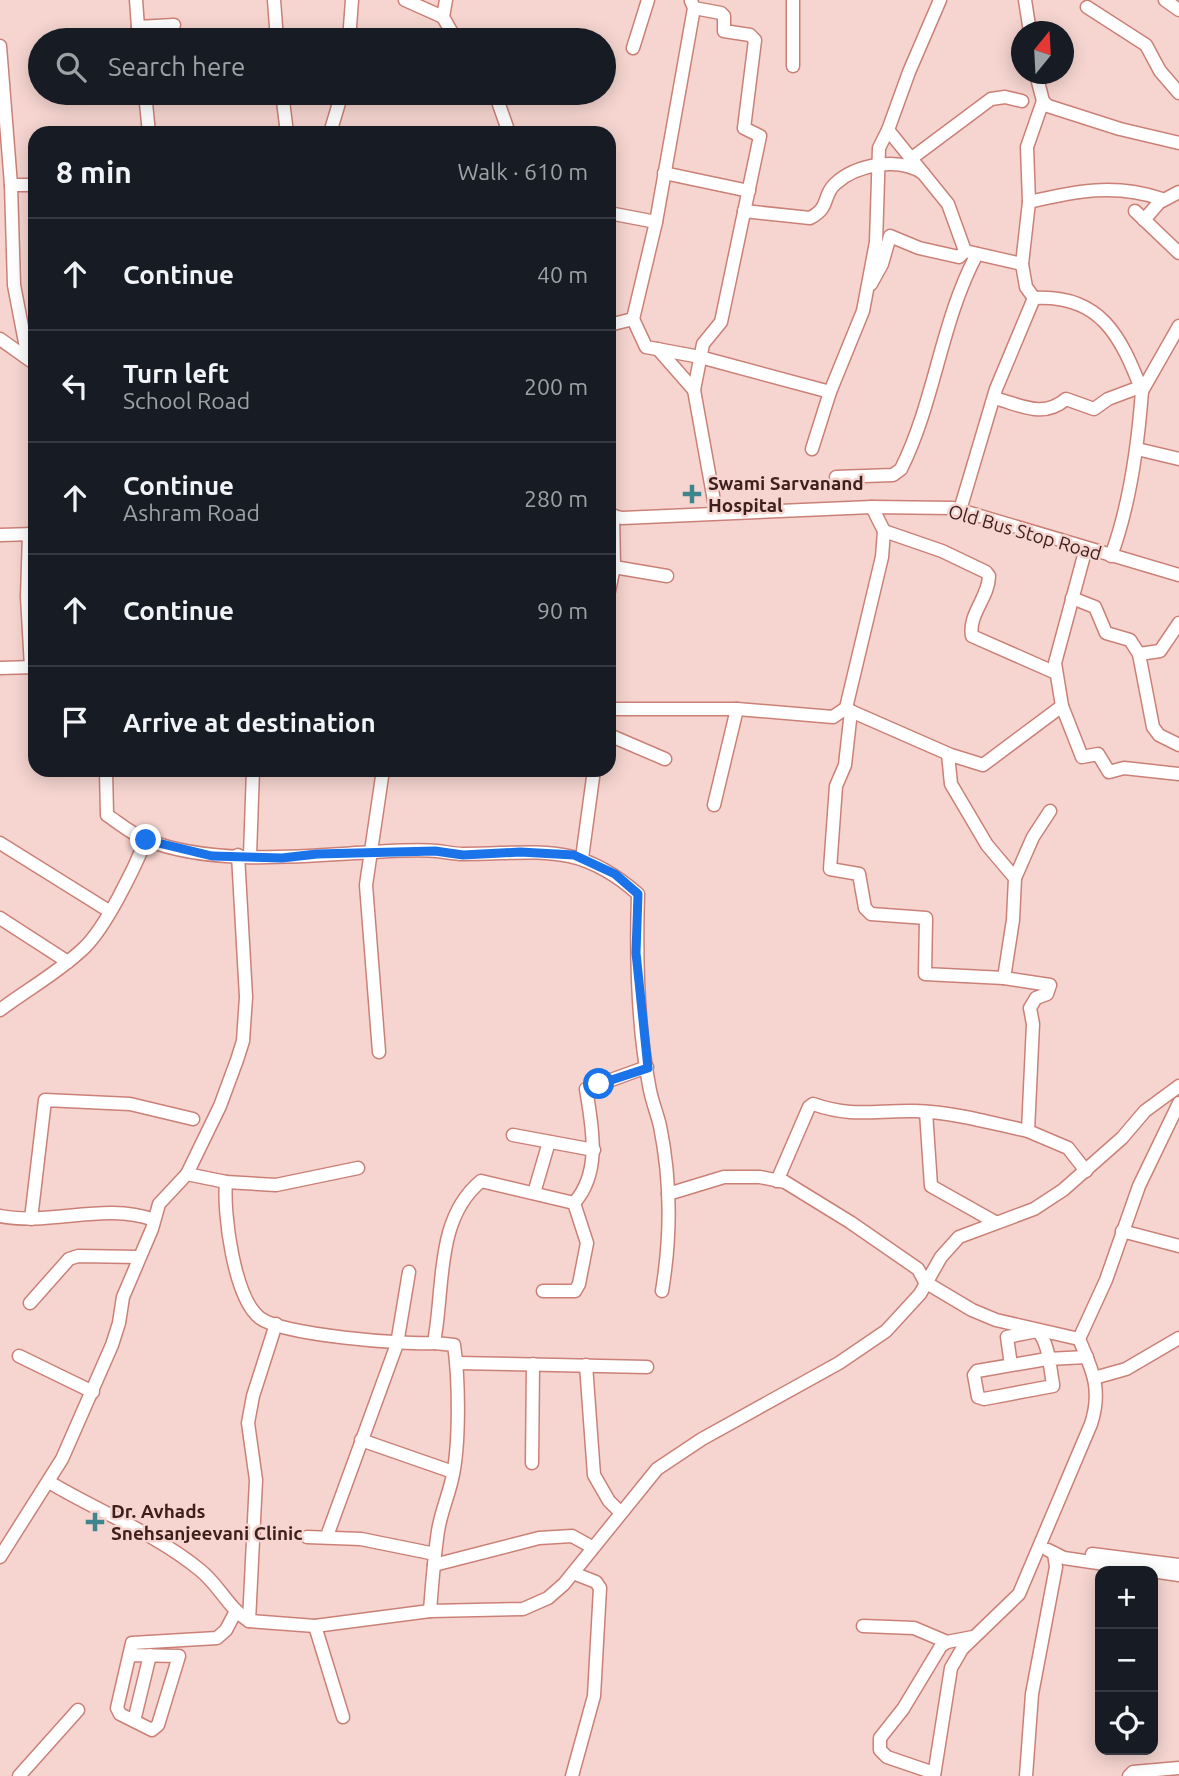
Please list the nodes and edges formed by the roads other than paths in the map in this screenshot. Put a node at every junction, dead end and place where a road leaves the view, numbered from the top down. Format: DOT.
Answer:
graph roads {
  1 [pos="136,0"];
  2 [pos="274,0"];
  3 [pos="352,0"];
  4 [pos="405,0"];
  5 [pos="446,0"];
  6 [pos="649,0"];
  7 [pos="793,0"];
  8 [pos="940,0"];
  9 [pos="1025,0"];
  10 [pos="1165,0"];
  11 [pos="692,4"];
  12 [pos="1087,7"];
  13 [pos="1179,10"];
  14 [pos="443,17"];
  15 [pos="1028,21"];
  16 [pos="174,24"];
  17 [pos="138,28"];
  18 [pos="160,28"];
  19 [pos="276,28"];
  20 [pos="350,28"];
  21 [pos="449,28"];
  22 [pos="0,46"];
  23 [pos="633,48"];
  24 [pos="793,66"];
  25 [pos="1039,84"];
  26 [pos="1179,93"];
  27 [pos="1023,101"];
  28 [pos="1043,101"];
  29 [pos="146,105"];
  30 [pos="284,105"];
  31 [pos="338,105"];
  32 [pos="500,105"];
  33 [pos="148,126"];
  34 [pos="286,126"];
  35 [pos="332,126"];
  36 [pos="506,126"];
  37 [pos="888,130"];
  38 [pos="1179,143"];
  39 [pos="912,158"];
  40 [pos="877,164"];
  41 [pos="5,165"];
  42 [pos="664,173"];
  43 [pos="926,175"];
  44 [pos="28,185"];
  45 [pos="11,186"];
  46 [pos="749,191"];
  47 [pos="1179,192"];
  48 [pos="1163,201"];
  49 [pos="1029,202"];
  50 [pos="744,211"];
  51 [pos="616,214"];
  52 [pos="656,222"];
  53 [pos="7,251"];
  54 [pos="971,253"];
  55 [pos="1179,253"];
  56 [pos="1022,264"];
  57 [pos="867,290"];
  58 [pos="1034,298"];
  59 [pos="634,319"];
  60 [pos="616,323"];
  61 [pos="1179,326"];
  62 [pos="0,339"];
  63 [pos="28,344"];
  64 [pos="658,349"];
  65 [pos="700,357"];
  66 [pos="28,358"];
  67 [pos="1141,389"];
  68 [pos="694,390"];
  69 [pos="830,392"];
  70 [pos="994,397"];
  71 [pos="812,449"];
  72 [pos="1137,449"];
  73 [pos="1179,460"];
  74 [pos="836,477"];
  75 [pos="872,508"];
  76 [pos="960,510"];
  77 [pos="716,512"];
  78 [pos="616,519"];
  79 [pos="884,531"];
  80 [pos="0,535"];
  81 [pos="28,538"];
  82 [pos="28,538"];
  83 [pos="0,541"];
  84 [pos="1086,548"];
  85 [pos="1111,556"];
  86 [pos="616,567"];
  87 [pos="1177,575"];
  88 [pos="667,576"];
  89 [pos="28,585"];
  90 [pos="1072,598"];
  91 [pos="28,609"];
  92 [pos="1179,623"];
  93 [pos="1139,654"];
  94 [pos="28,667"];
  95 [pos="0,668"];
  96 [pos="1056,673"];
  97 [pos="1062,706"];
  98 [pos="616,709"];
  99 [pos="737,709"];
  100 [pos="848,710"];
  101 [pos="616,739"];
  102 [pos="1179,745"];
  103 [pos="948,754"];
  104 [pos="664,759"];
  105 [pos="1179,774"];
  106 [pos="106,777"];
  107 [pos="252,777"];
  108 [pos="382,777"];
  109 [pos="593,777"];
  110 [pos="714,805"];
  111 [pos="1051,811"];
  112 [pos="146,840"];
  113 [pos="0,843"];
  114 [pos="373,852"];
  115 [pos="244,855"];
  116 [pos="582,858"];
  117 [pos="1015,878"];
  118 [pos="109,911"];
  119 [pos="0,918"];
  120 [pos="68,961"];
  121 [pos="1004,978"];
  122 [pos="3,1002"];
  123 [pos="379,1052"];
  124 [pos="648,1068"];
  125 [pos="1179,1086"];
  126 [pos="1177,1111"];
  127 [pos="926,1112"];
  128 [pos="193,1119"];
  129 [pos="1028,1131"];
  130 [pos="513,1135"];
  131 [pos="550,1142"];
  132 [pos="594,1150"];
  133 [pos="358,1168"];
  134 [pos="1086,1171"];
  135 [pos="187,1174"];
  136 [pos="777,1181"];
  137 [pos="226,1182"];
  138 [pos="534,1193"];
  139 [pos="668,1194"];
  140 [pos="574,1203"];
  141 [pos="0,1216"];
  142 [pos="31,1219"];
  143 [pos="154,1220"];
  144 [pos="995,1223"];
  145 [pos="1122,1231"];
  146 [pos="1179,1246"];
  147 [pos="139,1257"];
  148 [pos="409,1272"];
  149 [pos="925,1282"];
  150 [pos="543,1291"];
  151 [pos="662,1291"];
  152 [pos="30,1303"];
  153 [pos="276,1324"];
  154 [pos="1079,1339"];
  155 [pos="1179,1339"];
  156 [pos="435,1343"];
  157 [pos="397,1344"];
  158 [pos="19,1356"];
  159 [pos="1087,1357"];
  160 [pos="1047,1359"];
  161 [pos="457,1363"];
  162 [pos="533,1364"];
  163 [pos="1011,1365"];
  164 [pos="586,1366"];
  165 [pos="647,1367"];
  166 [pos="1094,1378"];
  167 [pos="93,1392"];
  168 [pos="361,1440"];
  169 [pos="532,1463"];
  170 [pos="453,1472"];
  171 [pos="49,1482"];
  172 [pos="621,1513"];
  173 [pos="327,1536"];
  174 [pos="307,1537"];
  175 [pos="592,1547"];
  176 [pos="1041,1547"];
  177 [pos="1054,1553"];
  178 [pos="0,1557"];
  179 [pos="434,1560"];
  180 [pos="1179,1565"];
  181 [pos="573,1573"];
  182 [pos="1179,1575"];
  183 [pos="236,1611"];
  184 [pos="430,1611"];
  185 [pos="249,1621"];
  186 [pos="315,1626"];
  187 [pos="863,1626"];
  188 [pos="975,1637"];
  189 [pos="947,1642"];
  190 [pos="129,1655"];
  191 [pos="150,1655"];
  192 [pos="78,1710"];
  193 [pos="343,1717"];
  194 [pos="134,1721"];
  195 [pos="1032,1735"];
  196 [pos="1179,1768"];
  197 [pos="934,1774"];
  198 [pos="19,1776"];
  199 [pos="572,1776"];
  200 [pos="1026,1776"];
  201 [pos="1034,1776"];
  202 [pos="1129,1776"];
  1 -- 17 [label="street"];
  2 -- 19 [label="street"];
  3 -- 20 [label="street"];
  4 -- 14 [label="street"];
  5 -- 14 [label="street"];
  6 -- 23 [label="street"];
  7 -- 24 [label="street"];
  8 -- 37 [label="street"];
  9 -- 15 [label="street"];
  10 -- 13 [label="street"];
  11 -- 42 [label="street"];
  11 -- 46 [label="street"];
  12 -- 26 [label="street"];
  14 -- 21 [label="street"];
  16 -- 18 [label="street"];
  22 -- 41 [label="street"];
  25 -- 28 [label="street"];
  27 -- 39 [label="street"];
  28 -- 38 [label="street"];
  28 -- 49 [label="street"];
  29 -- 33 [label="street"];
  30 -- 34 [label="street"];
  31 -- 35 [label="street"];
  32 -- 36 [label="street"];
  37 -- 39 [label="street"];
  37 -- 40 [label="street"];
  39 -- 43 [label="street"];
  40 -- 43 [label="street"];
  40 -- 50 [label="street"];
  40 -- 57 [label="street"];
  41 -- 45 [label="street"];
  42 -- 46 [label="street"];
  42 -- 52 [label="street"];
  43 -- 54 [label="street"];
  44 -- 45 [label="street"];
  45 -- 53 [label="street"];
  46 -- 50 [label="street"];
  47 -- 48 [label="street"];
  48 -- 49 [label="street"];
  48 -- 55 [label="street"];
  49 -- 56 [label="street"];
  50 -- 65 [label="street"];
  51 -- 52 [label="street"];
  52 -- 59 [label="street"];
  53 -- 63 [label="street"];
  54 -- 56 [label="street"];
  54 -- 57 [label="street"];
  54 -- 74 [label="street"];
  56 -- 58 [label="street"];
  57 -- 69 [label="street"];
  58 -- 67 [label="street"];
  58 -- 70 [label="street"];
  59 -- 60 [label="street"];
  59 -- 64 [label="street"];
  61 -- 67 [label="street"];
  62 -- 66 [label="street"];
  64 -- 65 [label="street"];
  64 -- 68 [label="street"];
  65 -- 68 [label="street"];
  65 -- 69 [label="street"];
  67 -- 70 [label="street"];
  67 -- 72 [label="street"];
  68 -- 77 [label="street"];
  69 -- 71 [label="street"];
  70 -- 76 [label="street"];
  72 -- 73 [label="street"];
  72 -- 85 [label="street"];
  75 -- 76 [label="street, Old Bus Stop Road"];
  75 -- 77 [label="street, Old Bus Stop Road"];
  75 -- 79 [label="street"];
  76 -- 84 [label="street, Old Bus Stop Road"];
  77 -- 78 [label="street, Old Bus Stop Road"];
  79 -- 96 [label="street"];
  79 -- 100 [label="street"];
  80 -- 81 [label="street"];
  82 -- 83 [label="street"];
  84 -- 85 [label="street, Old Bus Stop Road"];
  84 -- 90 [label="street"];
  85 -- 87 [label="street, Old Bus Stop Road"];
  86 -- 88 [label="street"];
  89 -- 91 [label="street"];
  90 -- 93 [label="street"];
  90 -- 96 [label="street"];
  92 -- 93 [label="street"];
  93 -- 102 [label="street"];
  94 -- 95 [label="street"];
  96 -- 97 [label="street"];
  97 -- 103 [label="street"];
  97 -- 105 [label="street"];
  98 -- 99 [label="street"];
  99 -- 100 [label="street"];
  99 -- 110 [label="street"];
  100 -- 103 [label="street"];
  100 -- 121 [label="street"];
  101 -- 104 [label="street"];
  103 -- 117 [label="street"];
  106 -- 112 [label="street"];
  107 -- 115 [label="street"];
  108 -- 114 [label="street"];
  109 -- 116 [label="street"];
  111 -- 117 [label="street"];
  112 -- 115 [label="street"];
  112 -- 118 [label="street"];
  113 -- 118 [label="street"];
  114 -- 115 [label="street"];
  114 -- 116 [label="street"];
  114 -- 123 [label="street"];
  115 -- 135 [label="street"];
  116 -- 124 [label="street"];
  117 -- 121 [label="street"];
  118 -- 120 [label="street"];
  119 -- 120 [label="street"];
  120 -- 122 [label="street"];
  121 -- 129 [label="street"];
  124 -- 132 [label="street"];
  124 -- 139 [label="street"];
  125 -- 134 [label="street"];
  126 -- 145 [label="street"];
  127 -- 129 [label="street"];
  127 -- 136 [label="street"];
  127 -- 144 [label="street"];
  128 -- 142 [label="street"];
  129 -- 134 [label="street"];
  130 -- 131 [label="street"];
  131 -- 132 [label="street"];
  131 -- 138 [label="street"];
  132 -- 140 [label="street"];
  133 -- 137 [label="street"];
  134 -- 144 [label="street"];
  135 -- 137 [label="street"];
  135 -- 143 [label="street"];
  136 -- 139 [label="street"];
  136 -- 149 [label="street"];
  137 -- 153 [label="street"];
  138 -- 140 [label="street"];
  138 -- 156 [label="street"];
  139 -- 151 [label="street"];
  140 -- 150 [label="street"];
  141 -- 142 [label="street"];
  142 -- 143 [label="street"];
  143 -- 147 [label="street"];
  144 -- 149 [label="street"];
  145 -- 146 [label="street"];
  145 -- 154 [label="street"];
  147 -- 152 [label="street"];
  147 -- 167 [label="street"];
  148 -- 157 [label="street"];
  149 -- 154 [label="street"];
  149 -- 172 [label="street"];
  153 -- 157 [label="street"];
  153 -- 185 [label="street"];
  154 -- 159 [label="street"];
  155 -- 166 [label="street"];
  156 -- 157 [label="street"];
  156 -- 161 [label="street"];
  157 -- 168 [label="street"];
  158 -- 167 [label="street"];
  159 -- 160 [label="street"];
  159 -- 166 [label="street"];
  160 -- 163 [label="street"];
  160 -- 163 [label="street"];
  160 -- 163 [label="street"];
  161 -- 162 [label="street"];
  161 -- 170 [label="street"];
  162 -- 164 [label="street"];
  162 -- 169 [label="street"];
  164 -- 165 [label="street"];
  164 -- 172 [label="street"];
  166 -- 176 [label="street"];
  167 -- 171 [label="street"];
  168 -- 170 [label="street"];
  168 -- 173 [label="street"];
  170 -- 179 [label="street"];
  171 -- 178 [label="street"];
  171 -- 183 [label="street"];
  172 -- 175 [label="street"];
  173 -- 174 [label="street"];
  173 -- 179 [label="street"];
  175 -- 179 [label="street"];
  175 -- 181 [label="street"];
  176 -- 177 [label="street"];
  176 -- 188 [label="street"];
  177 -- 180 [label="street"];
  177 -- 182 [label="street"];
  177 -- 195 [label="street"];
  179 -- 184 [label="street"];
  181 -- 184 [label="street"];
  181 -- 199 [label="street"];
  183 -- 185 [label="street"];
  183 -- 190 [label="street"];
  184 -- 186 [label="street"];
  185 -- 186 [label="street"];
  186 -- 193 [label="street"];
  187 -- 189 [label="street"];
  188 -- 189 [label="street"];
  188 -- 197 [label="street"];
  189 -- 197 [label="street"];
  190 -- 191 [label="street"];
  190 -- 194 [label="street"];
  191 -- 194 [label="street"];
  191 -- 194 [label="street"];
  192 -- 198 [label="street"];
  195 -- 200 [label="street"];
  195 -- 201 [label="street"];
  196 -- 202 [label="street"];
}
